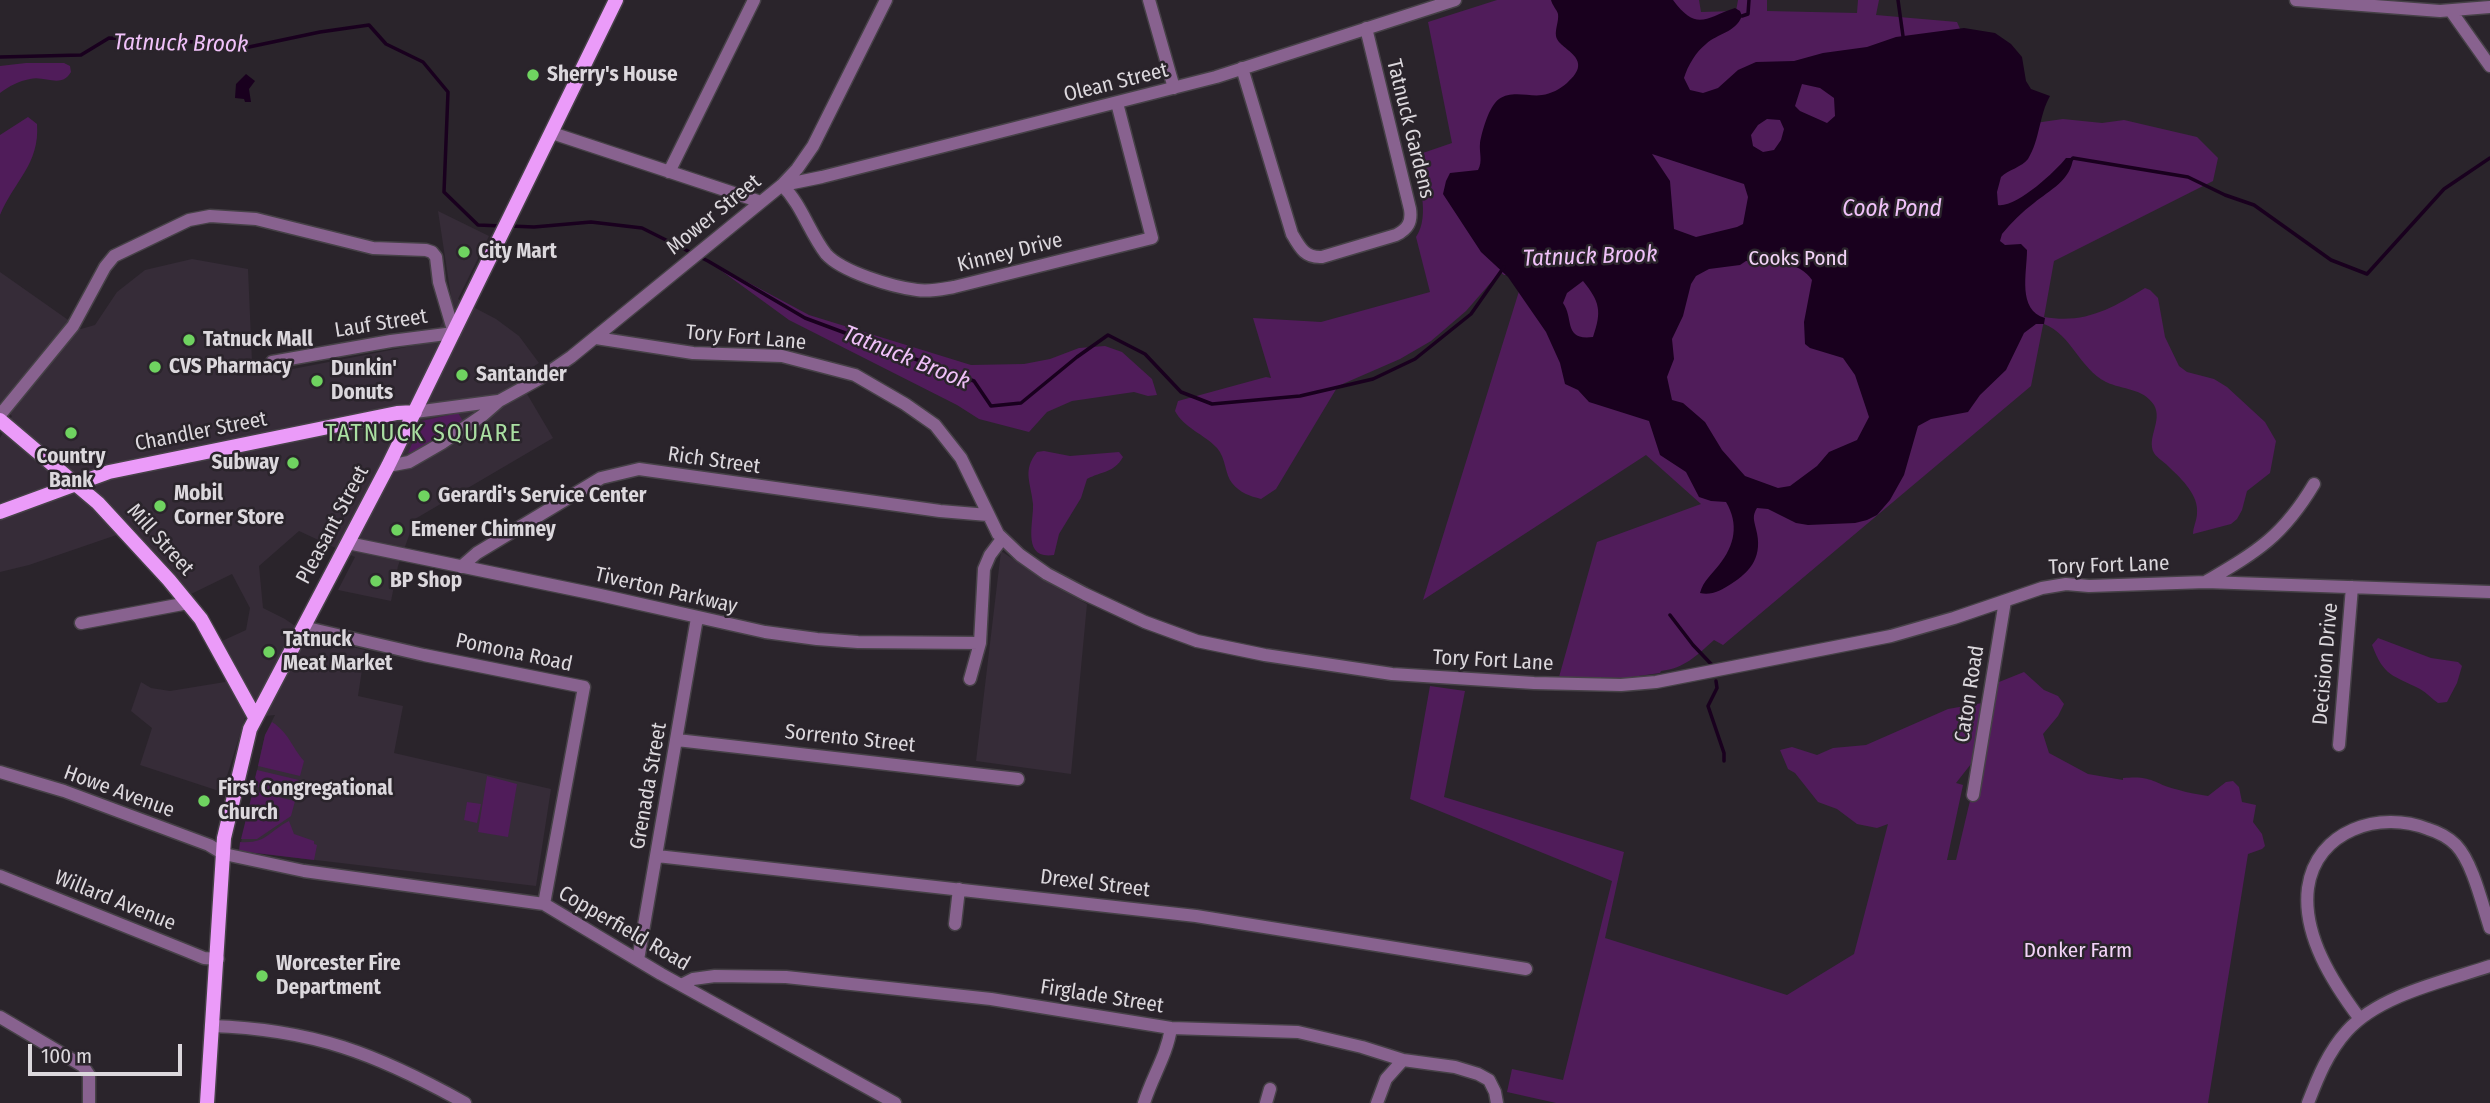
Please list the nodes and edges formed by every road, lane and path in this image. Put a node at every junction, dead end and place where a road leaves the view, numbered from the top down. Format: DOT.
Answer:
graph roads {
  1 [pos="616,0"];
  2 [pos="754,0"];
  3 [pos="886,0"];
  4 [pos="1149,0"];
  5 [pos="1455,0"];
  6 [pos="2296,0"];
  7 [pos="2490,7"];
  8 [pos="2451,11"];
  9 [pos="1366,29"];
  10 [pos="2490,66"];
  11 [pos="1242,68"];
  12 [pos="1174,88"];
  13 [pos="1116,103"];
  14 [pos="552,133"];
  15 [pos="669,172"];
  16 [pos="782,185"];
  17 [pos="761,202"];
  18 [pos="454,333"];
  19 [pos="596,338"];
  20 [pos="272,362"];
  21 [pos="499,401"];
  22 [pos="415,412"];
  23 [pos="0,418"];
  24 [pos="388,466"];
  25 [pos="2314,484"];
  26 [pos="74,485"];
  27 [pos="0,512"];
  28 [pos="988,515"];
  29 [pos="1002,539"];
  30 [pos="348,543"];
  31 [pos="461,567"];
  32 [pos="2206,582"];
  33 [pos="2352,587"];
  34 [pos="2490,592"];
  35 [pos="2005,600"];
  36 [pos="188,603"];
  37 [pos="697,618"];
  38 [pos="81,623"];
  39 [pos="303,626"];
  40 [pos="980,643"];
  41 [pos="970,679"];
  42 [pos="255,717"];
  43 [pos="677,740"];
  44 [pos="2339,745"];
  45 [pos="0,772"];
  46 [pos="1018,779"];
  47 [pos="1973,795"];
  48 [pos="223,854"];
  49 [pos="657,856"];
  50 [pos="0,876"];
  51 [pos="959,889"];
  52 [pos="544,904"];
  53 [pos="955,925"];
  54 [pos="2490,928"];
  55 [pos="218,959"];
  56 [pos="639,960"];
  57 [pos="2490,966"];
  58 [pos="1526,969"];
  59 [pos="681,985"];
  60 [pos="0,1017"];
  61 [pos="2360,1019"];
  62 [pos="211,1026"];
  63 [pos="1171,1028"];
  64 [pos="1403,1060"];
  65 [pos="1270,1089"];
  66 [pos="1498,1102"];
  67 [pos="89,1103"];
  68 [pos="207,1103"];
  69 [pos="465,1103"];
  70 [pos="895,1103"];
  71 [pos="1144,1103"];
  72 [pos="1266,1103"];
  73 [pos="1377,1103"];
  74 [pos="2308,1103"];
  1 -- 14 [label="main road, Pleasant Street"];
  2 -- 15 [label="street"];
  3 -- 16 [label="street, Mower Street"];
  4 -- 12 [label="street"];
  5 -- 9 [label="street, Olean Street"];
  6 -- 8 [label="street"];
  7 -- 8 [label="street"];
  8 -- 10 [label="street"];
  9 -- 11 [label="street, Olean Street"];
  9 -- 11 [label="street, Tatnuck Gardens"];
  11 -- 12 [label="street, Olean Street"];
  12 -- 13 [label="street, Olean Street"];
  13 -- 16 [label="street, Olean Street"];
  13 -- 16 [label="street, Kinney Drive"];
  14 -- 15 [label="street"];
  14 -- 18 [label="main road, Pleasant Street"];
  15 -- 17 [label="street"];
  16 -- 17 [label="street, Mower Street"];
  17 -- 19 [label="street, Mower Street"];
  18 -- 20 [label="street, Lauf Street"];
  18 -- 22 [label="main road, Pleasant Street"];
  18 -- 23 [label="street"];
  19 -- 21 [label="street, Mower Street"];
  19 -- 28 [label="street, Tory Fort Lane"];
  21 -- 22 [label="street, Mower Street"];
  21 -- 24 [label="street, Mower Street"];
  22 -- 24 [label="main road, Pleasant Street"];
  22 -- 26 [label="main road, Chandler Street"];
  23 -- 26 [label="main road, Mill Street"];
  24 -- 30 [label="main road, Pleasant Street"];
  25 -- 32 [label="street"];
  26 -- 27 [label="main road, Chandler Street"];
  26 -- 36 [label="main road, Mill Street"];
  28 -- 29 [label="street, Tory Fort Lane"];
  28 -- 31 [label="street, Rich Street"];
  29 -- 35 [label="street, Tory Fort Lane"];
  29 -- 40 [label="street"];
  30 -- 31 [label="street, Tiverton Parkway"];
  30 -- 39 [label="main road, Pleasant Street"];
  31 -- 37 [label="street, Tiverton Parkway"];
  32 -- 33 [label="street, Tory Fort Lane"];
  32 -- 35 [label="street, Tory Fort Lane"];
  33 -- 34 [label="street, Tory Fort Lane"];
  33 -- 44 [label="street, Decision Drive"];
  35 -- 47 [label="street, Caton Road"];
  36 -- 38 [label="street"];
  36 -- 42 [label="main road, Mill Street"];
  37 -- 40 [label="street, Tiverton Parkway"];
  37 -- 43 [label="street, Grenada Street"];
  39 -- 42 [label="main road, Pleasant Street"];
  39 -- 52 [label="street, Pomona Road"];
  40 -- 41 [label="street"];
  42 -- 48 [label="main road, Pleasant Street"];
  43 -- 46 [label="street, Sorrento Street"];
  43 -- 49 [label="street, Grenada Street"];
  45 -- 48 [label="street, Howe Avenue"];
  48 -- 52 [label="street, Copperfield Road"];
  48 -- 55 [label="main road, Pleasant Street"];
  49 -- 51 [label="street, Drexel Street"];
  49 -- 56 [label="street, Grenada Street"];
  50 -- 55 [label="street, Willard Avenue"];
  51 -- 53 [label="street"];
  51 -- 58 [label="street, Drexel Street"];
  52 -- 56 [label="street, Copperfield Road"];
  54 -- 61 [label="street"];
  55 -- 62 [label="main road, Pleasant Street"];
  56 -- 59 [label="street, Copperfield Road"];
  57 -- 61 [label="street"];
  59 -- 63 [label="street, Firglade Street"];
  59 -- 70 [label="street, Copperfield Road"];
  60 -- 67 [label="street"];
  61 -- 74 [label="street"];
  62 -- 68 [label="main road, Pleasant Street"];
  62 -- 69 [label="street"];
  63 -- 64 [label="street, Firglade Street"];
  63 -- 71 [label="street"];
  64 -- 66 [label="street, Firglade Street"];
  64 -- 73 [label="street"];
  65 -- 72 [label="street"];
}
